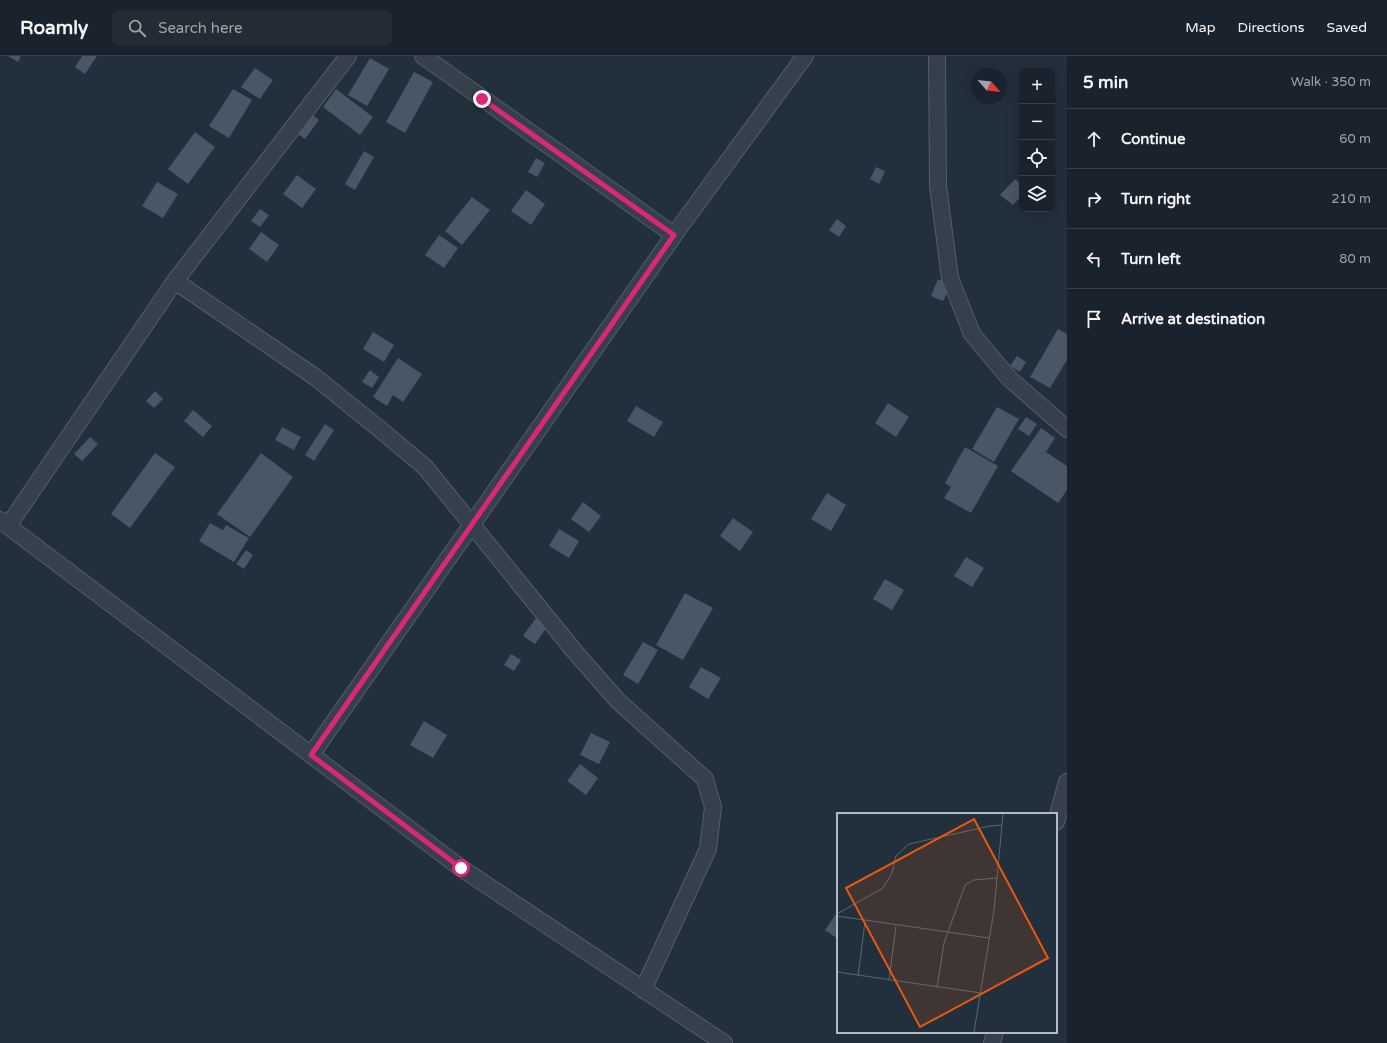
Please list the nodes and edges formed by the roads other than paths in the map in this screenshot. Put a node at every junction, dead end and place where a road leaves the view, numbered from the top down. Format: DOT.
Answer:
graph roads {
  1 [pos="348,56"];
  2 [pos="423,56"];
  3 [pos="937,56"];
  4 [pos="798,58"];
  5 [pos="674,235"];
  6 [pos="175,281"];
  7 [pos="1067,429"];
  8 [pos="4,523"];
  9 [pos="472,525"];
  10 [pos="311,755"];
  11 [pos="1067,782"];
  12 [pos="1057,818"];
  13 [pos="643,990"];
  14 [pos="995,1033"];
  15 [pos="724,1043"];
  16 [pos="992,1043"];
  1 -- 6 [label="street"];
  2 -- 5 [label="street"];
  3 -- 7 [label="street"];
  4 -- 5 [label="street"];
  5 -- 9 [label="street"];
  6 -- 8 [label="street"];
  6 -- 9 [label="street"];
  8 -- 10 [label="street"];
  9 -- 10 [label="street"];
  9 -- 13 [label="street"];
  10 -- 13 [label="street"];
  11 -- 12 [label="street"];
  13 -- 15 [label="street"];
  14 -- 16 [label="street"];
}
